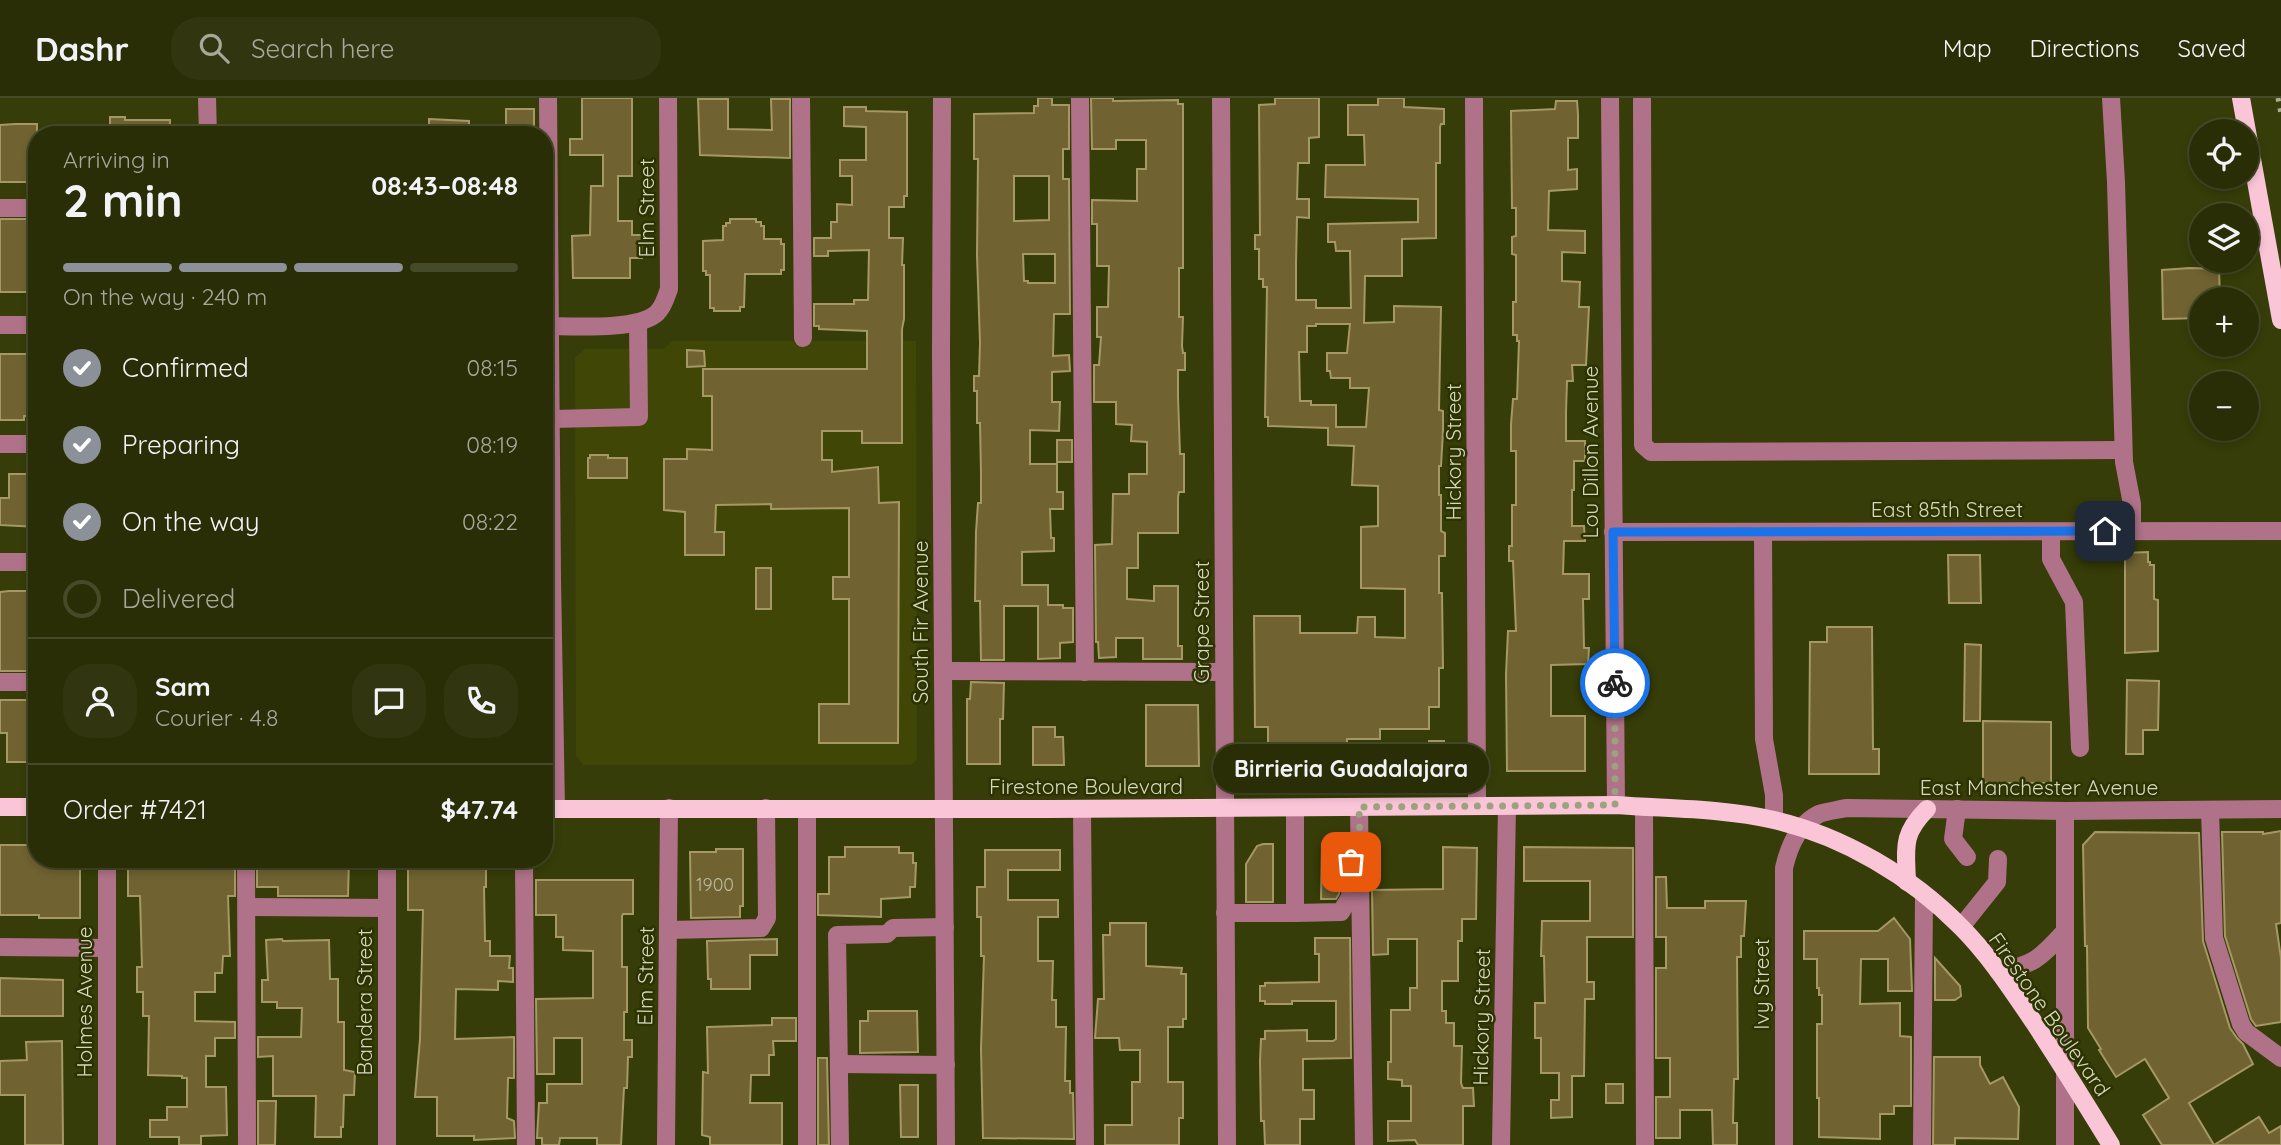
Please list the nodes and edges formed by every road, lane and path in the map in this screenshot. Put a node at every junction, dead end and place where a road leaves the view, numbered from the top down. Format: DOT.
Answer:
graph roads {
  1 [pos="207,98"];
  2 [pos="548,98"];
  3 [pos="668,98"];
  4 [pos="801,98"];
  5 [pos="942,98"];
  6 [pos="1080,98"];
  7 [pos="1221,98"];
  8 [pos="1474,98"];
  9 [pos="1610,98"];
  10 [pos="1642,98"];
  11 [pos="2111,98"];
  12 [pos="2241,98"];
  13 [pos="208,126"];
  14 [pos="548,126"];
  15 [pos="0,208"];
  16 [pos="28,208"];
  17 [pos="2281,320"];
  18 [pos="638,323"];
  19 [pos="0,325"];
  20 [pos="28,325"];
  21 [pos="553,326"];
  22 [pos="803,338"];
  23 [pos="553,418"];
  24 [pos="0,444"];
  25 [pos="28,444"];
  26 [pos="2123,450"];
  27 [pos="2133,531"];
  28 [pos="2281,531"];
  29 [pos="1613,532"];
  30 [pos="1763,532"];
  31 [pos="2052,532"];
  32 [pos="0,562"];
  33 [pos="28,562"];
  34 [pos="944,671"];
  35 [pos="1085,672"];
  36 [pos="1223,672"];
  37 [pos="0,682"];
  38 [pos="28,682"];
  39 [pos="2080,748"];
  40 [pos="1615,805"];
  41 [pos="1477,806"];
  42 [pos="1507,806"];
  43 [pos="0,807"];
  44 [pos="28,807"];
  45 [pos="1359,807"];
  46 [pos="1644,807"];
  47 [pos="669,808"];
  48 [pos="766,808"];
  49 [pos="807,808"];
  50 [pos="1082,808"];
  51 [pos="1224,808"];
  52 [pos="1295,808"];
  53 [pos="553,809"];
  54 [pos="944,809"];
  55 [pos="1927,809"];
  56 [pos="1957,809"];
  57 [pos="2281,809"];
  58 [pos="2210,810"];
  59 [pos="2065,811"];
  60 [pos="1774,820"];
  61 [pos="1801,828"];
  62 [pos="1360,850"];
  63 [pos="1967,857"];
  64 [pos="1998,859"];
  65 [pos="107,868"];
  66 [pos="246,868"];
  67 [pos="387,868"];
  68 [pos="524,868"];
  69 [pos="1907,882"];
  70 [pos="1924,895"];
  71 [pos="247,907"];
  72 [pos="387,908"];
  73 [pos="1295,912"];
  74 [pos="1226,913"];
  75 [pos="945,927"];
  76 [pos="1961,927"];
  77 [pos="668,930"];
  78 [pos="2065,931"];
  79 [pos="0,947"];
  80 [pos="107,948"];
  81 [pos="1998,971"];
  82 [pos="2281,1058"];
  83 [pos="839,1064"];
  84 [pos="946,1065"];
  85 [pos="2065,1070"];
  86 [pos="107,1145"];
  87 [pos="247,1145"];
  88 [pos="387,1145"];
  89 [pos="526,1145"];
  90 [pos="666,1145"];
  91 [pos="807,1145"];
  92 [pos="839,1145"];
  93 [pos="946,1145"];
  94 [pos="1085,1145"];
  95 [pos="1227,1145"];
  96 [pos="1364,1145"];
  97 [pos="1501,1145"];
  98 [pos="1645,1145"];
  99 [pos="1784,1145"];
  100 [pos="1922,1145"];
  101 [pos="2065,1145"];
  102 [pos="2111,1145"];
  1 -- 13 [label="street"];
  2 -- 14 [label="street"];
  3 -- 18 [label="street, Elm Street"];
  4 -- 22 [label="street"];
  5 -- 34 [label="street, South Fir Avenue"];
  6 -- 35 [label="street"];
  7 -- 36 [label="street, Grape Street"];
  8 -- 41 [label="street, Hickory Street"];
  9 -- 29 [label="street, Lou Dillon Avenue"];
  10 -- 26 [label="street"];
  11 -- 26 [label="street"];
  12 -- 17 [label="main road"];
  15 -- 16 [label="street"];
  18 -- 21 [label="street"];
  18 -- 23 [label="street"];
  19 -- 20 [label="street"];
  24 -- 25 [label="street"];
  26 -- 27 [label="street"];
  27 -- 28 [label="street, East 85th Street"];
  27 -- 31 [label="street, East 85th Street"];
  29 -- 30 [label="street, East 85th Street"];
  29 -- 40 [label="street, Lou Dillon Avenue"];
  30 -- 31 [label="street, East 85th Street"];
  30 -- 60 [label="street"];
  31 -- 39 [label="street"];
  32 -- 33 [label="street"];
  34 -- 35 [label="street"];
  34 -- 54 [label="street, South Fir Avenue"];
  35 -- 36 [label="street"];
  36 -- 51 [label="street, Grape Street"];
  37 -- 38 [label="street"];
  40 -- 42 [label="main road, Firestone Boulevard"];
  40 -- 46 [label="main road, Firestone Boulevard"];
  41 -- 42 [label="main road, Firestone Boulevard"];
  41 -- 45 [label="main road, Firestone Boulevard"];
  42 -- 97 [label="street, Hickory Street"];
  43 -- 44 [label="main road"];
  45 -- 52 [label="main road, Firestone Boulevard"];
  45 -- 62 [label="street"];
  46 -- 60 [label="main road, Firestone Boulevard"];
  46 -- 98 [label="street"];
  47 -- 48 [label="main road, Firestone Boulevard"];
  47 -- 53 [label="main road, Firestone Boulevard"];
  47 -- 77 [label="street, Elm Street"];
  48 -- 49 [label="main road, Firestone Boulevard"];
  48 -- 77 [label="street"];
  49 -- 54 [label="main road, Firestone Boulevard"];
  49 -- 91 [label="street"];
  50 -- 51 [label="main road, Firestone Boulevard"];
  50 -- 54 [label="main road, Firestone Boulevard"];
  50 -- 94 [label="street"];
  51 -- 52 [label="main road, Firestone Boulevard"];
  51 -- 74 [label="street, Grape Street"];
  52 -- 73 [label="street"];
  54 -- 75 [label="street, South Fir Avenue"];
  55 -- 56 [label="street, East Manchester Avenue"];
  55 -- 61 [label="street, East Manchester Avenue"];
  55 -- 69 [label="main road"];
  56 -- 59 [label="street, East Manchester Avenue"];
  56 -- 63 [label="street"];
  57 -- 58 [label="street, East Manchester Avenue"];
  58 -- 59 [label="street, East Manchester Avenue"];
  58 -- 82 [label="street"];
  59 -- 78 [label="street"];
  60 -- 61 [label="main road, Firestone Boulevard"];
  61 -- 69 [label="main road, Firestone Boulevard"];
  61 -- 99 [label="street, Ivy Street"];
  62 -- 73 [label="street"];
  62 -- 96 [label="street"];
  64 -- 76 [label="street"];
  65 -- 80 [label="street, Holmes Avenue"];
  66 -- 71 [label="street"];
  67 -- 72 [label="street, Bandera Street"];
  68 -- 89 [label="street"];
  69 -- 70 [label="main road, Firestone Boulevard"];
  70 -- 76 [label="main road, Firestone Boulevard"];
  70 -- 100 [label="street"];
  71 -- 72 [label="street"];
  71 -- 87 [label="street"];
  72 -- 88 [label="street, Bandera Street"];
  73 -- 74 [label="street"];
  74 -- 95 [label="street, Grape Street"];
  75 -- 83 [label="street"];
  75 -- 84 [label="street, South Fir Avenue"];
  76 -- 81 [label="main road, Firestone Boulevard"];
  77 -- 90 [label="street, Elm Street"];
  78 -- 81 [label="street"];
  78 -- 85 [label="street"];
  79 -- 80 [label="street"];
  80 -- 86 [label="street, Holmes Avenue"];
  81 -- 85 [label="main road, Firestone Boulevard"];
  83 -- 84 [label="street"];
  83 -- 92 [label="street"];
  84 -- 93 [label="street, South Fir Avenue"];
  85 -- 101 [label="street"];
  85 -- 102 [label="main road, Firestone Boulevard"];
}
